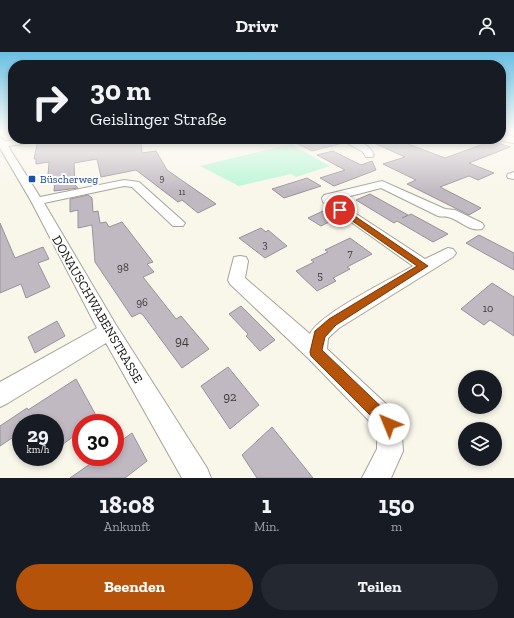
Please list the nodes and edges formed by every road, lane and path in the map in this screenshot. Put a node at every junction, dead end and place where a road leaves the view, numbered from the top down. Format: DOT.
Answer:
graph roads {
  1 [pos="5,152"];
  2 [pos="368,152"];
  3 [pos="369,155"];
  4 [pos="37,201"];
  5 [pos="178,223"];
  6 [pos="477,226"];
  7 [pos="448,253"];
  8 [pos="240,261"];
  9 [pos="424,266"];
  10 [pos="109,331"];
  11 [pos="316,352"];
  12 [pos="0,395"];
  13 [pos="197,478"];
  14 [pos="376,478"];
  1 -- 4 [label="street, DONAUSCHWABENSTRASSE"];
  2 -- 3 [label="street"];
  4 -- 5 [label="street"];
  4 -- 10 [label="street, DONAUSCHWABENSTRASSE"];
  6 -- 9 [label="street"];
  7 -- 9 [label="street"];
  8 -- 11 [label="street"];
  9 -- 11 [label="street"];
  10 -- 12 [label="street"];
  10 -- 13 [label="street, DONAUSCHWABENSTRASSE"];
  11 -- 14 [label="street"];
}
